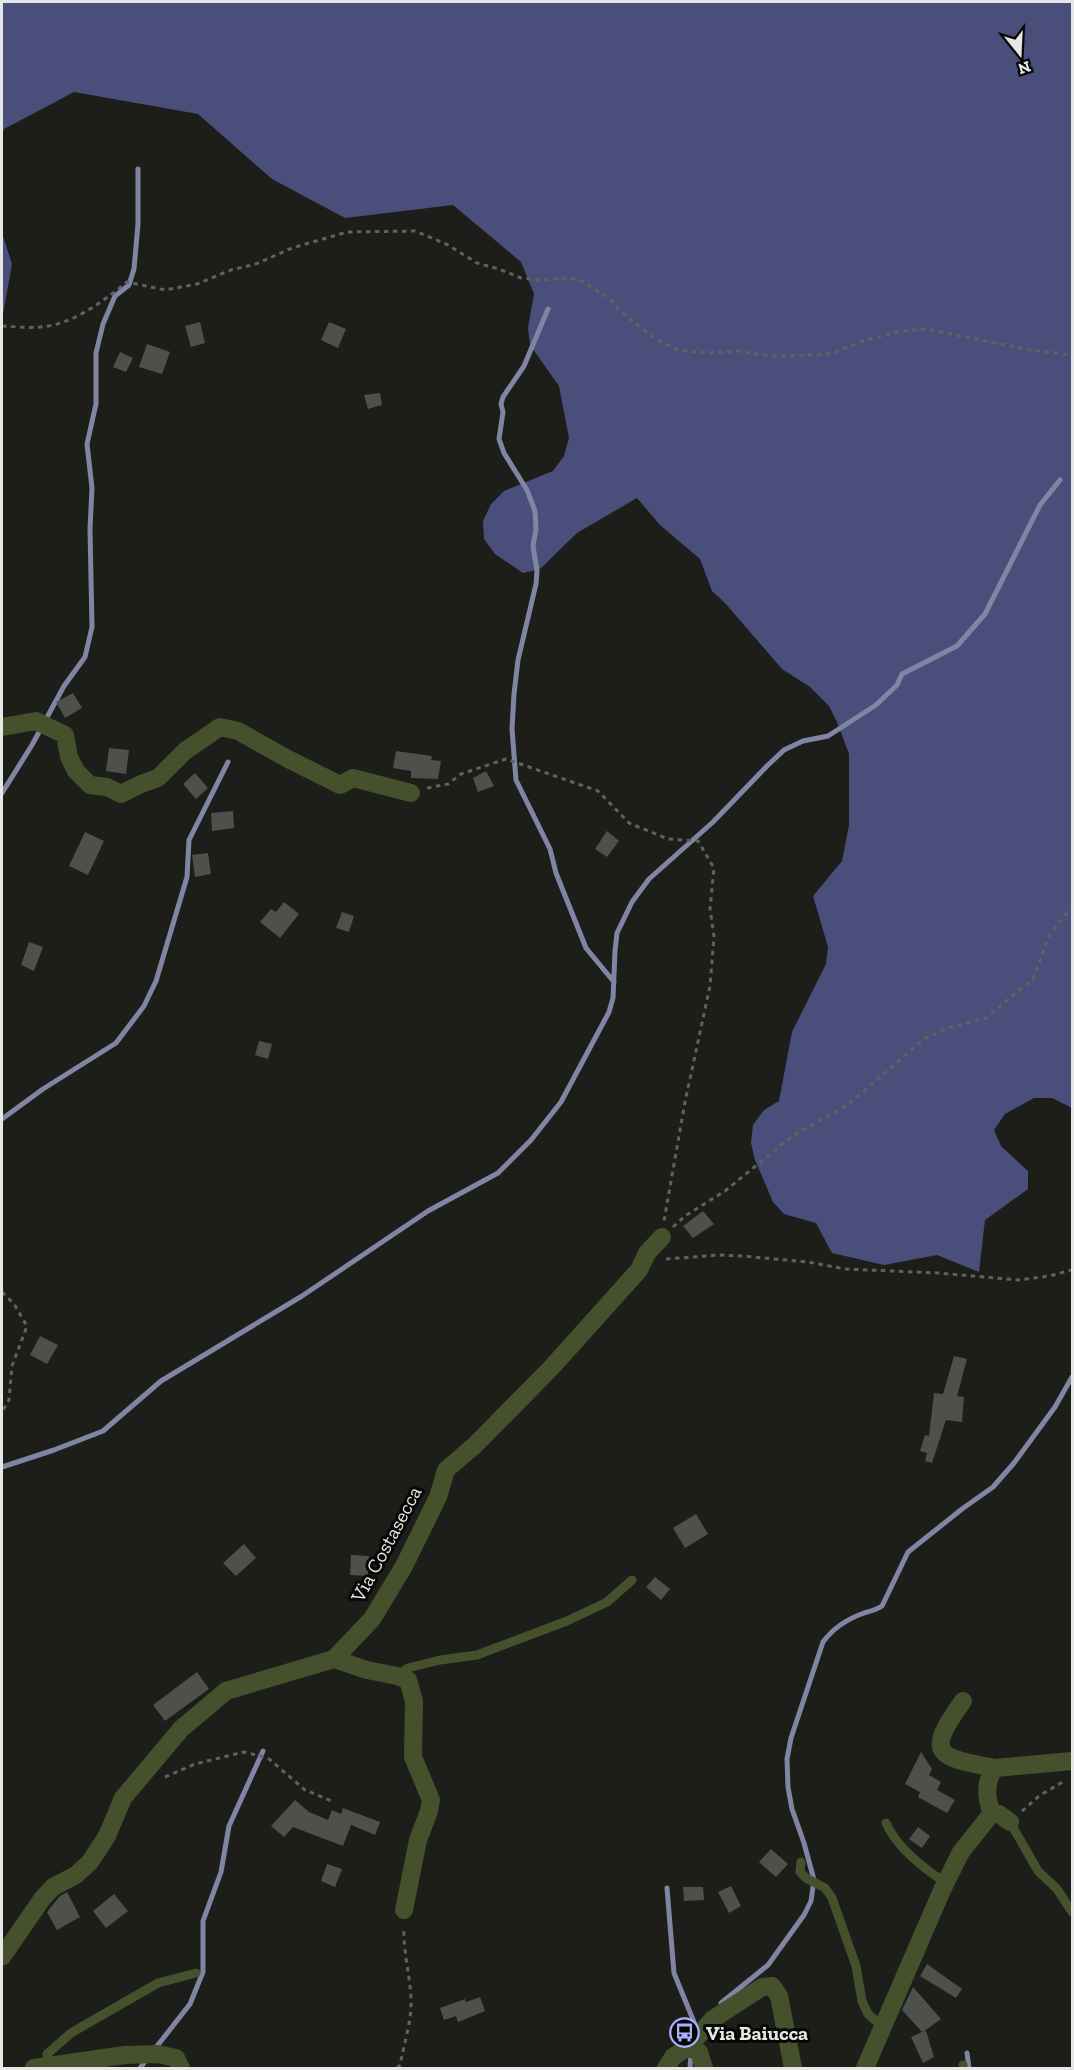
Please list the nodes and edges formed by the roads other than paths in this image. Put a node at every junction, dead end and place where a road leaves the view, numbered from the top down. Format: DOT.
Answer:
graph roads {
  1 [pos="2,726"];
  2 [pos="411,793"];
  3 [pos="662,1238"];
  4 [pos="632,1580"];
  5 [pos="334,1659"];
  6 [pos="397,1676"];
  7 [pos="963,1701"];
  8 [pos="1072,1761"];
  9 [pos="994,1768"];
  10 [pos="992,1813"];
  11 [pos="1010,1822"];
  12 [pos="886,1823"];
  13 [pos="801,1862"];
  14 [pos="946,1883"];
  15 [pos="404,1911"];
  16 [pos="1072,1912"];
  17 [pos="2,1957"];
  18 [pos="196,1973"];
  19 [pos="883,2027"];
  20 [pos="688,2047"];
  21 [pos="42,2067"];
  22 [pos="182,2068"];
  23 [pos="666,2068"];
  24 [pos="704,2068"];
  25 [pos="793,2068"];
  26 [pos="865,2068"];
  1 -- 2 [label="street"];
  3 -- 5 [label="street, Via Costasecca"];
  4 -- 6 [label="lane"];
  5 -- 6 [label="street"];
  5 -- 17 [label="street"];
  6 -- 15 [label="street"];
  7 -- 9 [label="street"];
  8 -- 9 [label="street"];
  9 -- 10 [label="street"];
  10 -- 11 [label="street"];
  10 -- 14 [label="street"];
  11 -- 16 [label="lane"];
  12 -- 14 [label="lane"];
  13 -- 19 [label="lane"];
  14 -- 19 [label="street"];
  18 -- 21 [label="lane"];
  19 -- 26 [label="street"];
  20 -- 23 [label="street"];
  20 -- 24 [label="street"];
  20 -- 25 [label="street"];
  21 -- 22 [label="street"];
}
